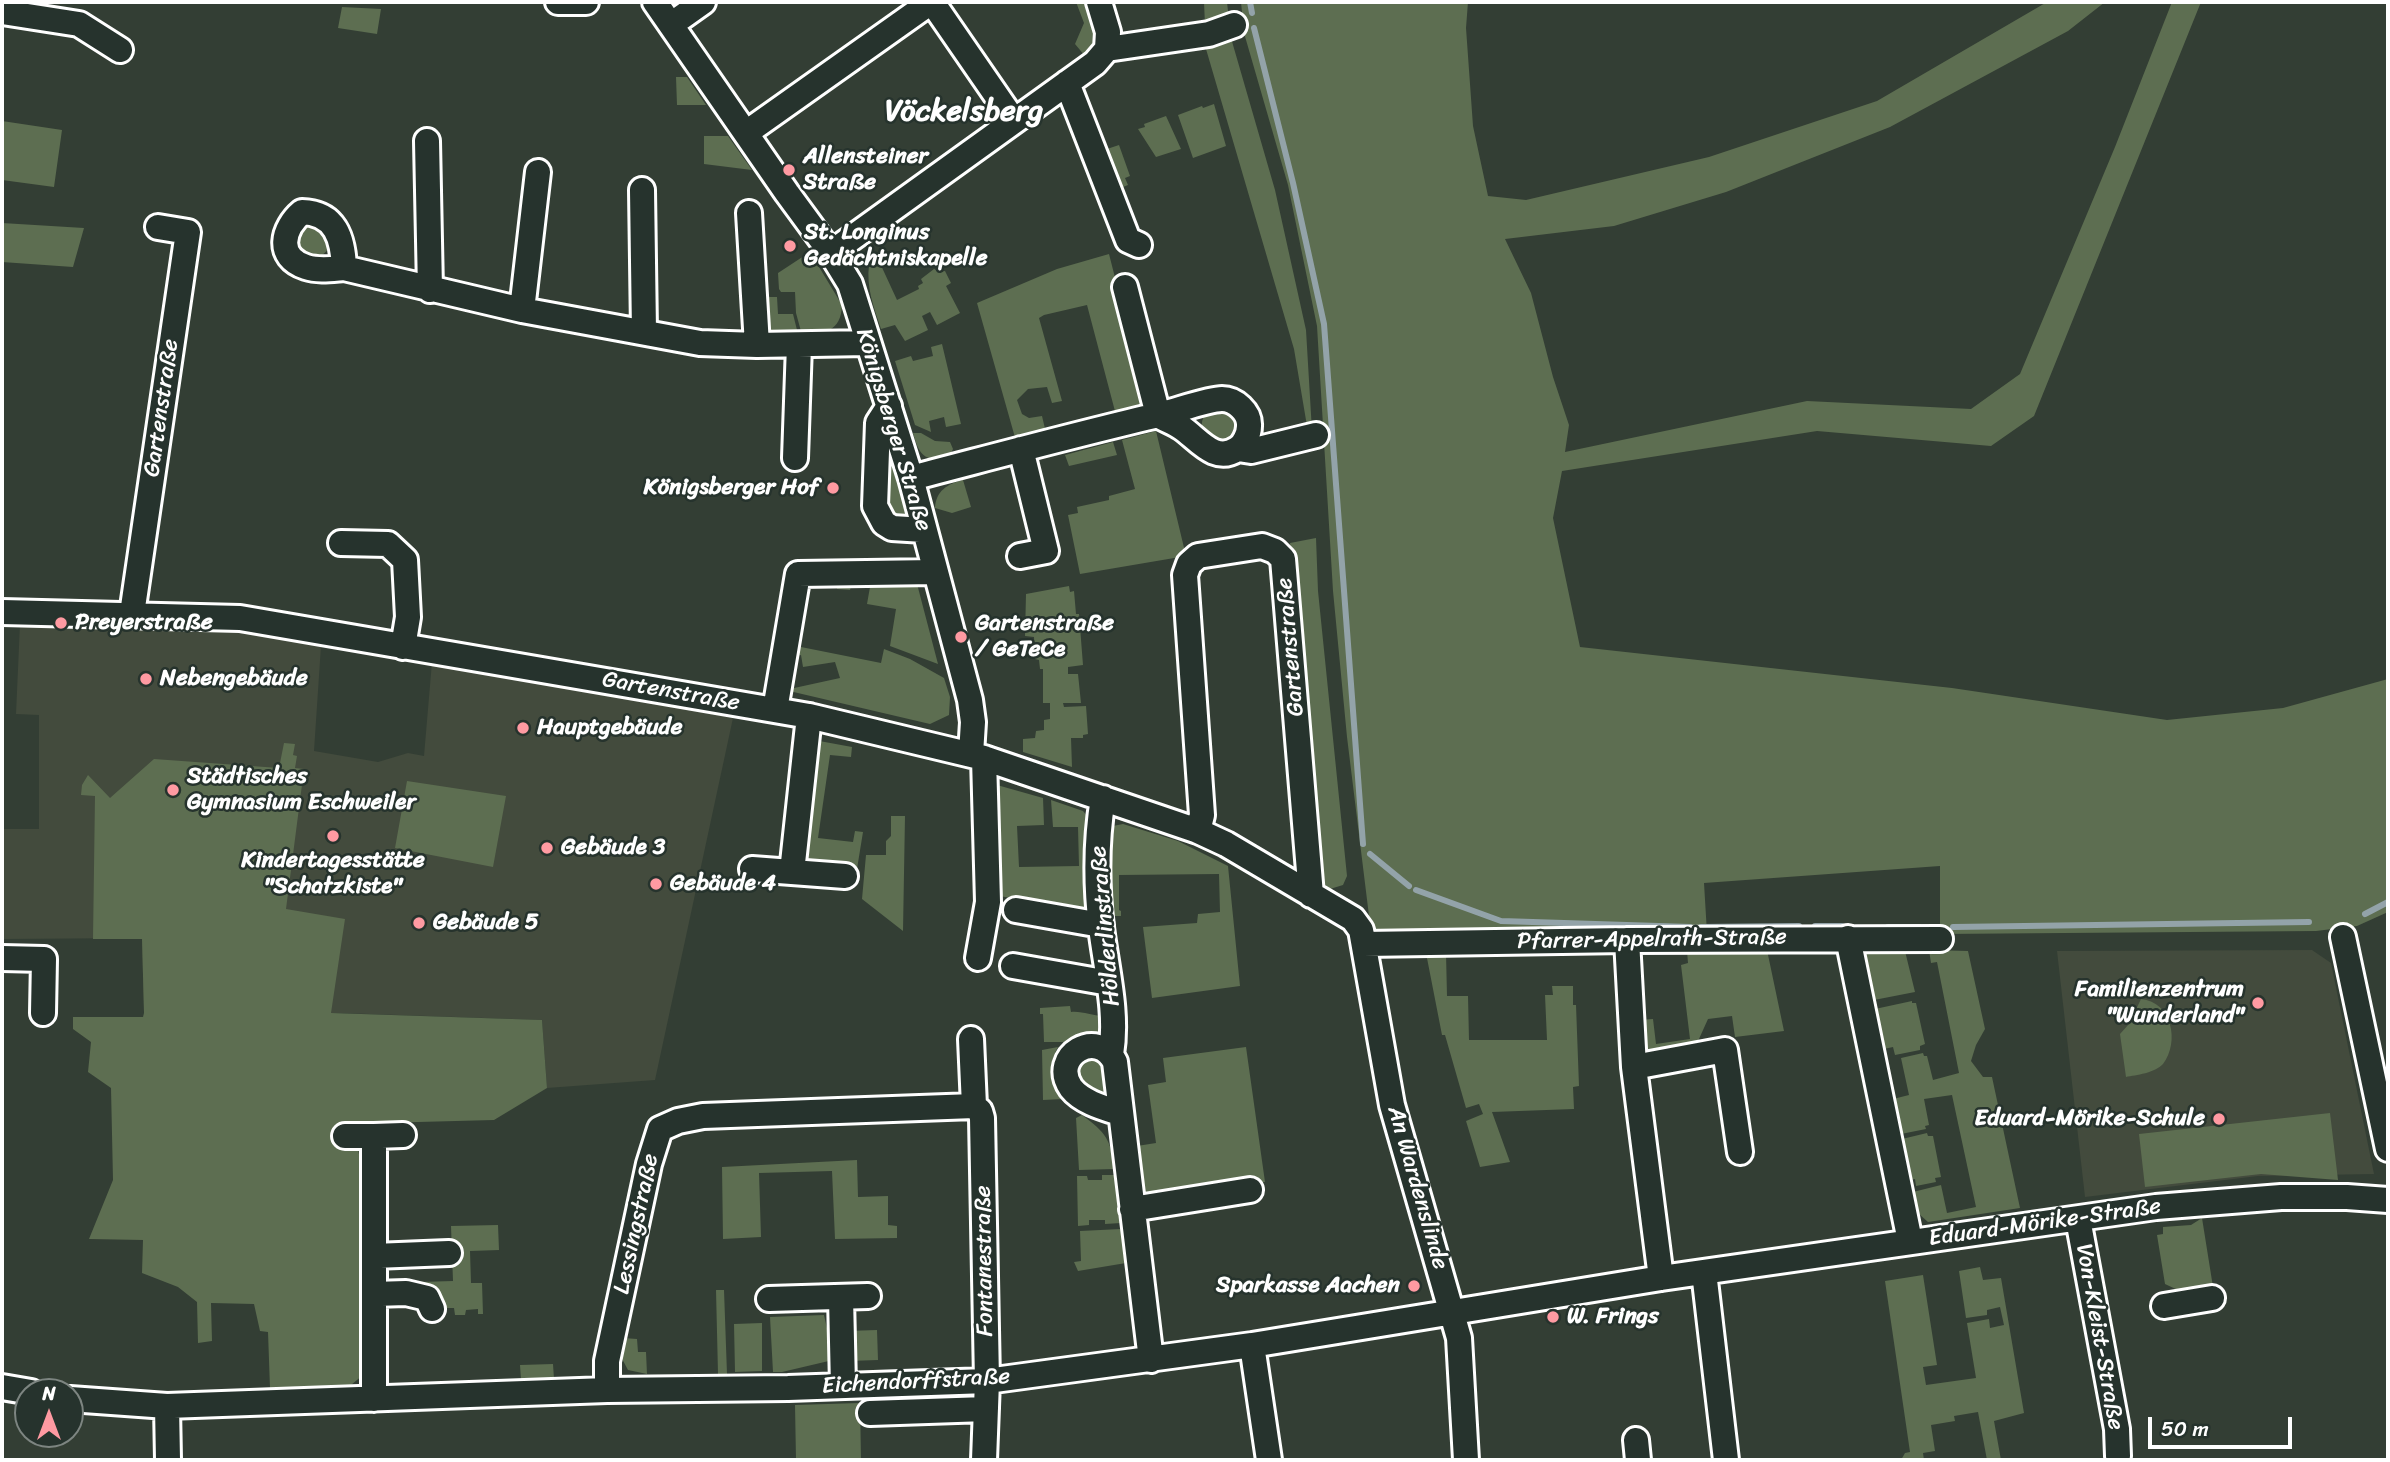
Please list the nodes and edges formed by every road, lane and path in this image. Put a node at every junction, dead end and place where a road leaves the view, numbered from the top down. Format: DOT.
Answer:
graph roads {
  1 [pos="558,2"];
  2 [pos="586,2"];
  3 [pos="655,2"];
  4 [pos="703,2"];
  5 [pos="932,2"];
  6 [pos="1099,2"];
  7 [pos="2,12"];
  8 [pos="672,24"];
  9 [pos="1234,25"];
  10 [pos="1107,49"];
  11 [pos="120,50"];
  12 [pos="1067,83"];
  13 [pos="1014,121"];
  14 [pos="746,133"];
  15 [pos="427,141"];
  16 [pos="538,172"];
  17 [pos="642,190"];
  18 [pos="749,214"];
  19 [pos="158,228"];
  20 [pos="1139,245"];
  21 [pos="831,253"];
  22 [pos="344,268"];
  23 [pos="1125,287"];
  24 [pos="430,290"];
  25 [pos="522,310"];
  26 [pos="644,332"];
  27 [pos="867,343"];
  28 [pos="757,345"];
  29 [pos="799,345"];
  30 [pos="889,406"];
  31 [pos="1158,415"];
  32 [pos="1316,435"];
  33 [pos="1021,449"];
  34 [pos="1238,449"];
  35 [pos="795,458"];
  36 [pos="911,478"];
  37 [pos="924,530"];
  38 [pos="341,543"];
  39 [pos="1020,556"];
  40 [pos="935,572"];
  41 [pos="2,612"];
  42 [pos="132,614"];
  43 [pos="403,647"];
  44 [pos="775,710"];
  45 [pos="809,723"];
  46 [pos="977,756"];
  47 [pos="1103,798"];
  48 [pos="1198,831"];
  49 [pos="752,869"];
  50 [pos="792,872"];
  51 [pos="845,876"];
  52 [pos="1311,895"];
  53 [pos="1016,910"];
  54 [pos="1353,919"];
  55 [pos="1101,925"];
  56 [pos="2343,937"];
  57 [pos="1848,938"];
  58 [pos="1940,939"];
  59 [pos="1627,940"];
  60 [pos="1364,944"];
  61 [pos="2,958"];
  62 [pos="978,958"];
  63 [pos="1013,966"];
  64 [pos="1109,983"];
  65 [pos="43,1013"];
  66 [pos="971,1039"];
  67 [pos="1111,1055"];
  68 [pos="1634,1067"];
  69 [pos="974,1106"];
  70 [pos="1120,1113"];
  71 [pos="403,1135"];
  72 [pos="345,1136"];
  73 [pos="374,1136"];
  74 [pos="2388,1149"];
  75 [pos="1740,1152"];
  76 [pos="1250,1190"];
  77 [pos="2388,1200"];
  78 [pos="1132,1209"];
  79 [pos="2078,1219"];
  80 [pos="1910,1241"];
  81 [pos="449,1253"];
  82 [pos="374,1256"];
  83 [pos="1704,1272"];
  84 [pos="1661,1278"];
  85 [pos="374,1294"];
  86 [pos="868,1296"];
  87 [pos="841,1297"];
  88 [pos="2212,1298"];
  89 [pos="769,1300"];
  90 [pos="2164,1306"];
  91 [pos="432,1309"];
  92 [pos="1453,1311"];
  93 [pos="1252,1345"];
  94 [pos="1151,1360"];
  95 [pos="987,1381"];
  96 [pos="843,1386"];
  97 [pos="607,1390"];
  98 [pos="374,1399"];
  99 [pos="84,1400"];
  100 [pos="167,1406"];
  101 [pos="986,1409"];
  102 [pos="870,1413"];
  103 [pos="2118,1456"];
  104 [pos="168,1460"];
  105 [pos="984,1460"];
  106 [pos="1269,1460"];
  107 [pos="1466,1460"];
  108 [pos="1726,1460"];
  1 -- 2 [label="street"];
  3 -- 8 [label="street, Königsberger Straße"];
  4 -- 8 [label="street"];
  5 -- 13 [label="street"];
  5 -- 14 [label="street"];
  6 -- 10 [label="street"];
  7 -- 11 [label="street"];
  8 -- 14 [label="street, Königsberger Straße"];
  9 -- 10 [label="street"];
  10 -- 12 [label="street"];
  12 -- 13 [label="street"];
  12 -- 20 [label="street"];
  13 -- 21 [label="street"];
  14 -- 21 [label="street, Königsberger Straße"];
  15 -- 24 [label="street"];
  16 -- 25 [label="street"];
  17 -- 26 [label="street"];
  18 -- 28 [label="street"];
  19 -- 42 [label="street, Gartenstraße"];
  21 -- 27 [label="street, Königsberger Straße"];
  22 -- 24 [label="street"];
  23 -- 31 [label="street"];
  24 -- 25 [label="street"];
  25 -- 26 [label="street"];
  26 -- 28 [label="street"];
  27 -- 29 [label="street"];
  27 -- 30 [label="street, Königsberger Straße"];
  28 -- 29 [label="street"];
  29 -- 35 [label="street"];
  30 -- 36 [label="street, Königsberger Straße"];
  30 -- 37 [label="street"];
  31 -- 33 [label="street"];
  31 -- 34 [label="street"];
  31 -- 34 [label="street"];
  32 -- 34 [label="street"];
  33 -- 36 [label="street"];
  33 -- 39 [label="street"];
  36 -- 37 [label="street, Königsberger Straße"];
  37 -- 40 [label="street, Königsberger Straße"];
  38 -- 43 [label="street"];
  40 -- 44 [label="street"];
  40 -- 46 [label="street, Königsberger Straße"];
  41 -- 42 [label="street, Gartenstraße"];
  42 -- 43 [label="street, Gartenstraße"];
  43 -- 44 [label="street, Gartenstraße"];
  44 -- 45 [label="street, Gartenstraße"];
  45 -- 46 [label="street, Gartenstraße"];
  45 -- 50 [label="street"];
  46 -- 47 [label="street, Gartenstraße"];
  46 -- 62 [label="street, Königsberger Straße"];
  47 -- 48 [label="street, Gartenstraße"];
  47 -- 55 [label="street, Hölderlinstraße"];
  48 -- 52 [label="street, Gartenstraße"];
  48 -- 52 [label="street, Gartenstraße"];
  49 -- 50 [label="street"];
  50 -- 51 [label="street"];
  52 -- 54 [label="street, Gartenstraße"];
  53 -- 55 [label="street"];
  54 -- 60 [label="street, An Wardenslinde"];
  55 -- 64 [label="street, Hölderlinstraße"];
  56 -- 74 [label="street"];
  57 -- 58 [label="street, Pfarrer-Appelrath-Straße"];
  57 -- 59 [label="street, Pfarrer-Appelrath-Straße"];
  57 -- 80 [label="street"];
  59 -- 60 [label="street, Pfarrer-Appelrath-Straße"];
  59 -- 68 [label="street"];
  60 -- 92 [label="street, An Wardenslinde"];
  61 -- 65 [label="street"];
  63 -- 64 [label="street"];
  64 -- 67 [label="street, Hölderlinstraße"];
  66 -- 69 [label="street, Fontanestraße"];
  67 -- 70 [label="street, Hölderlinstraße"];
  67 -- 70 [label="street"];
  68 -- 75 [label="street"];
  68 -- 84 [label="street"];
  69 -- 95 [label="street, Fontanestraße"];
  69 -- 97 [label="street, Lessingstraße"];
  70 -- 78 [label="street, Hölderlinstraße"];
  71 -- 73 [label="street"];
  72 -- 73 [label="street"];
  73 -- 82 [label="street"];
  76 -- 78 [label="street"];
  77 -- 79 [label="street, Eduard-Mörike-Straße"];
  78 -- 94 [label="street, Hölderlinstraße"];
  79 -- 80 [label="street, Eduard-Mörike-Straße"];
  79 -- 103 [label="street, Von-Kleist-Straße"];
  80 -- 83 [label="street, Eduard-Mörike-Straße"];
  81 -- 82 [label="street"];
  82 -- 85 [label="street"];
  83 -- 84 [label="street, Eduard-Mörike-Straße"];
  83 -- 108 [label="street"];
  84 -- 92 [label="street, Eduard-Mörike-Straße"];
  85 -- 91 [label="street"];
  85 -- 98 [label="street"];
  86 -- 87 [label="street"];
  87 -- 89 [label="street"];
  87 -- 96 [label="street"];
  88 -- 90 [label="street"];
  92 -- 93 [label="street, Eichendorffstraße"];
  92 -- 107 [label="street, An Wardenslinde"];
  93 -- 94 [label="street, Eichendorffstraße"];
  93 -- 106 [label="street"];
  94 -- 95 [label="street, Eichendorffstraße"];
  95 -- 96 [label="street, Eichendorffstraße"];
  95 -- 101 [label="street, Fontanestraße"];
  96 -- 97 [label="street, Eichendorffstraße"];
  97 -- 98 [label="street, Eichendorffstraße"];
  98 -- 100 [label="street, Eichendorffstraße"];
  99 -- 100 [label="street, Eichendorffstraße"];
  100 -- 104 [label="street"];
  101 -- 102 [label="street"];
  101 -- 105 [label="street, Fontanestraße"];
}
